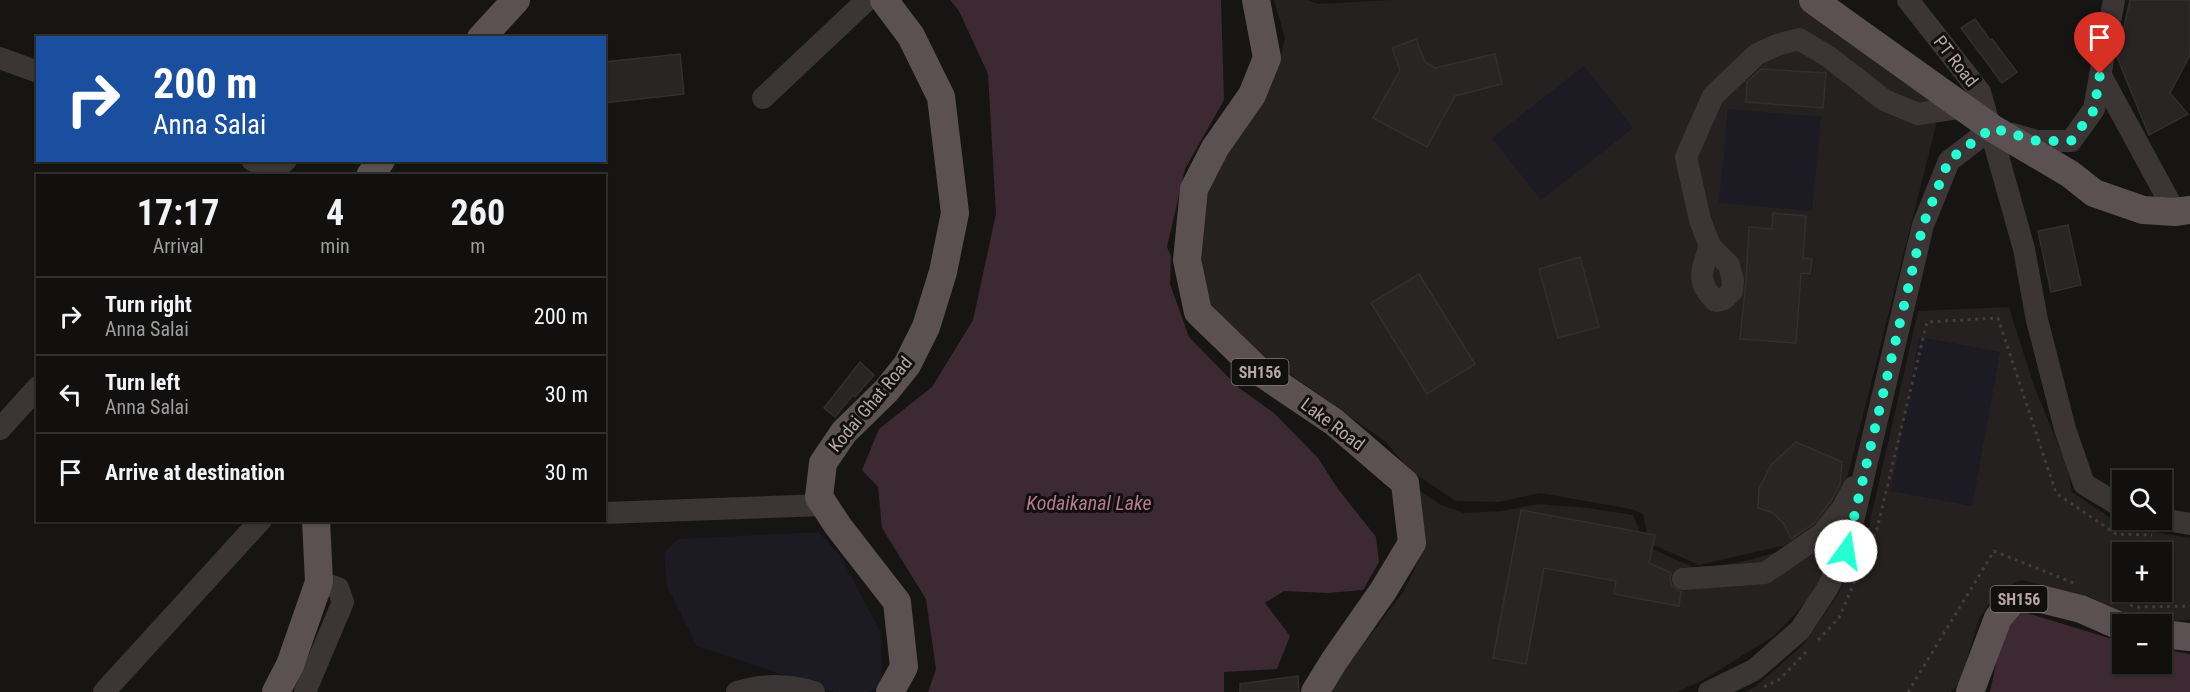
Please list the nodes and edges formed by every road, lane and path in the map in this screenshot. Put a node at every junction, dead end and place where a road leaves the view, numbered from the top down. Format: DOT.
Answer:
graph roads {
  1 [pos="516,0"];
  2 [pos="867,0"];
  3 [pos="884,0"];
  4 [pos="1256,0"];
  5 [pos="1814,0"];
  6 [pos="1908,0"];
  7 [pos="2114,0"];
  8 [pos="484,36"];
  9 [pos="1949,51"];
  10 [pos="0,58"];
  11 [pos="36,71"];
  12 [pos="2100,74"];
  13 [pos="1942,90"];
  14 [pos="763,98"];
  15 [pos="1965,107"];
  16 [pos="1992,128"];
  17 [pos="257,162"];
  18 [pos="275,169"];
  19 [pos="2182,211"];
  20 [pos="1710,246"];
  21 [pos="36,389"];
  22 [pos="0,429"];
  23 [pos="1867,465"];
  24 [pos="2112,501"];
  25 [pos="824,505"];
  26 [pos="606,513"];
  27 [pos="259,522"];
  28 [pos="316,522"];
  29 [pos="2190,524"];
  30 [pos="2172,526"];
  31 [pos="1877,529"];
  32 [pos="2141,530"];
  33 [pos="1683,579"];
  34 [pos="319,582"];
  35 [pos="2112,623"];
  36 [pos="2172,635"];
  37 [pos="2190,637"];
  38 [pos="104,692"];
  39 [pos="276,692"];
  40 [pos="305,692"];
  41 [pos="737,692"];
  42 [pos="814,692"];
  43 [pos="890,692"];
  44 [pos="1315,692"];
  45 [pos="1709,692"];
  46 [pos="1970,692"];
  1 -- 8 [label="main road"];
  2 -- 14 [label="street"];
  3 -- 25 [label="main road, Kodai Ghat Road"];
  4 -- 44 [label="main road, Lake Road / SH156"];
  5 -- 13 [label="main road"];
  6 -- 9 [label="street, PT Road"];
  7 -- 12 [label="street"];
  9 -- 13 [label="street"];
  9 -- 16 [label="street, PT Road"];
  10 -- 11 [label="street"];
  12 -- 16 [label="street"];
  12 -- 19 [label="street"];
  13 -- 15 [label="main road"];
  15 -- 16 [label="main road"];
  15 -- 20 [label="street"];
  16 -- 19 [label="main road"];
  16 -- 23 [label="street"];
  16 -- 24 [label="street, PT Road"];
  17 -- 18 [label="street"];
  21 -- 22 [label="street"];
  23 -- 33 [label="street"];
  23 -- 45 [label="street"];
  25 -- 26 [label="street"];
  25 -- 43 [label="main road"];
  27 -- 38 [label="street"];
  28 -- 34 [label="main road"];
  29 -- 30 [label="street"];
  31 -- 32 [label="path"];
  34 -- 39 [label="main road"];
  34 -- 40 [label="street"];
  35 -- 46 [label="main road, SH156"];
  36 -- 37 [label="main road"];
  41 -- 42 [label="street"];
}
